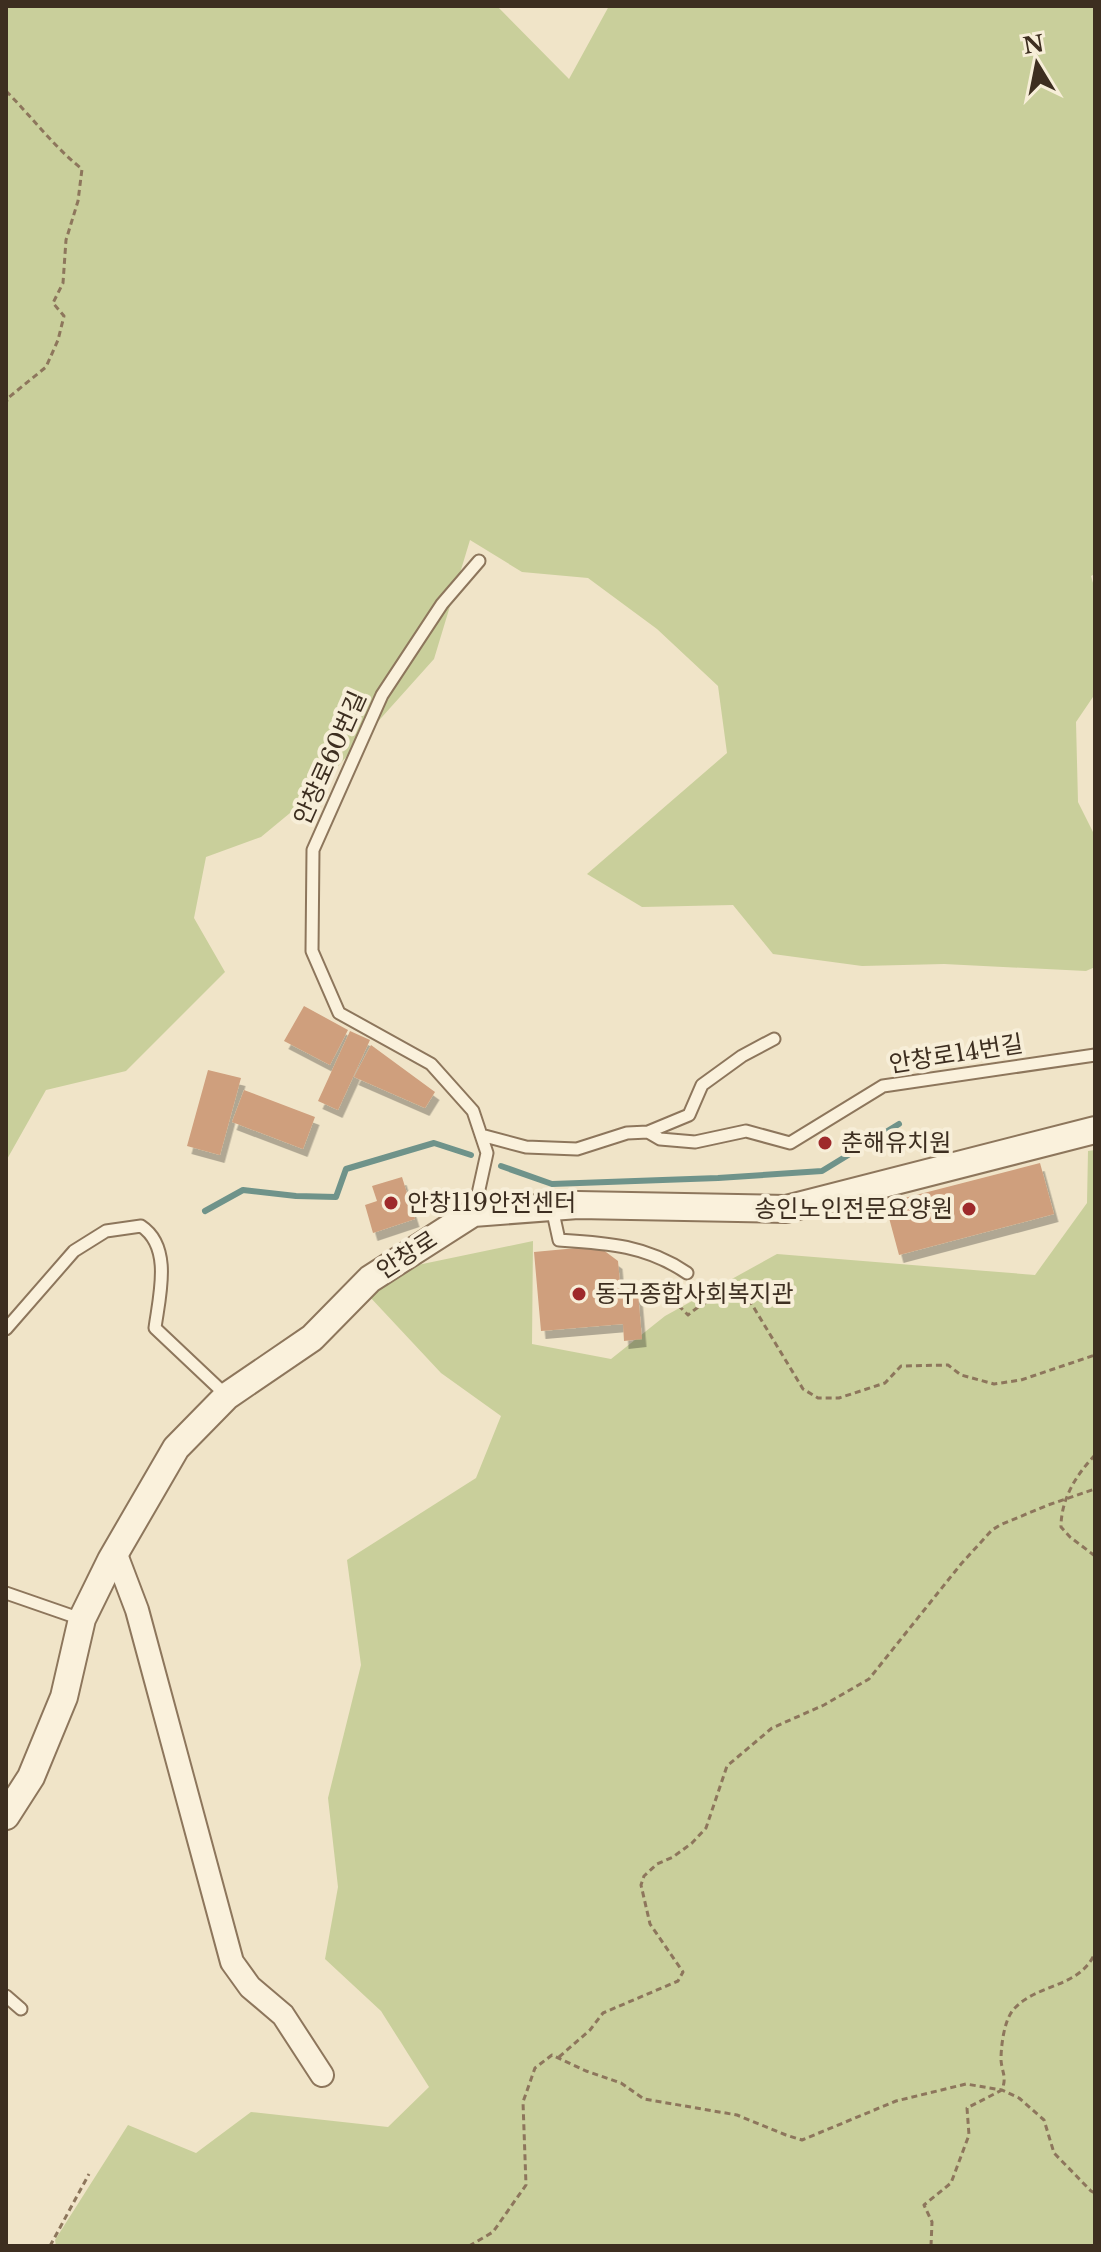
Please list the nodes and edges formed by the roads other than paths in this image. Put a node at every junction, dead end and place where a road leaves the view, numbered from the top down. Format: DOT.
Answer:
graph roads {
  1 [pos="479,561"];
  2 [pos="774,1039"];
  3 [pos="1095,1055"];
  4 [pos="1095,1130"];
  5 [pos="648,1132"];
  6 [pos="481,1135"];
  7 [pos="552,1207"];
  8 [pos="473,1213"];
  9 [pos="687,1273"];
  10 [pos="6,1329"];
  11 [pos="227,1396"];
  12 [pos="115,1552"];
  13 [pos="6,1593"];
  14 [pos="82,1619"];
  15 [pos="6,1816"];
  16 [pos="6,1996"];
  17 [pos="21,2009"];
  18 [pos="322,2075"];
  1 -- 6 [label="lane, 안창로60번길"];
  2 -- 5 [label="lane"];
  3 -- 5 [label="lane, 안창로14번길"];
  4 -- 7 [label="street, 안창로"];
  5 -- 6 [label="lane"];
  6 -- 8 [label="lane, 안창로60번길"];
  7 -- 8 [label="street, 안창로"];
  7 -- 9 [label="lane"];
  8 -- 11 [label="street, 안창로"];
  10 -- 11 [label="lane"];
  11 -- 12 [label="street, 안창로"];
  12 -- 14 [label="street, 안창로"];
  12 -- 18 [label="street"];
  13 -- 14 [label="lane"];
  14 -- 15 [label="street, 안창로"];
  16 -- 17 [label="lane"];
}
